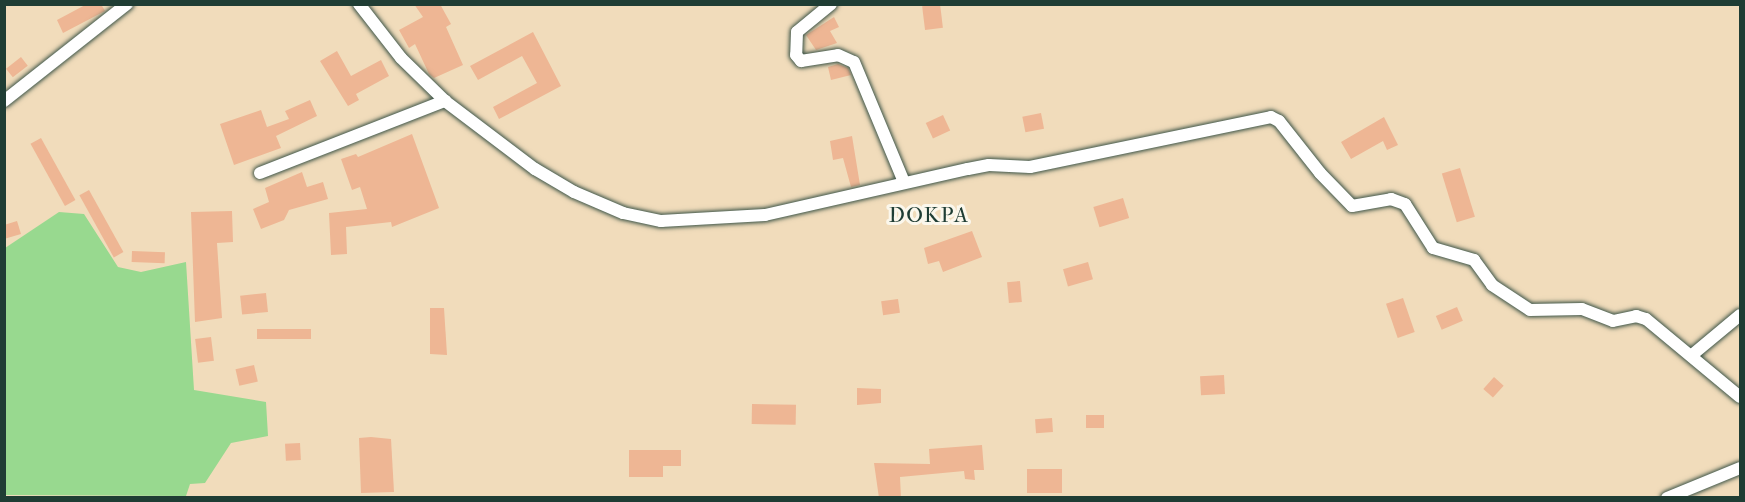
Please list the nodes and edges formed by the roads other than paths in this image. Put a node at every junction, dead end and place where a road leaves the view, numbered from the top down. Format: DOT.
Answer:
graph roads {
  1 [pos="127,4"];
  2 [pos="359,4"];
  3 [pos="831,4"];
  4 [pos="4,101"];
  5 [pos="445,101"];
  6 [pos="260,173"];
  7 [pos="904,182"];
  8 [pos="1740,315"];
  9 [pos="1692,355"];
  10 [pos="1740,397"];
  11 [pos="1740,468"];
  12 [pos="1667,498"];
  1 -- 4 [label="street"];
  2 -- 5 [label="street"];
  3 -- 7 [label="street"];
  5 -- 6 [label="street"];
  5 -- 7 [label="street"];
  7 -- 9 [label="street"];
  8 -- 9 [label="street"];
  9 -- 10 [label="street"];
  11 -- 12 [label="street"];
}
